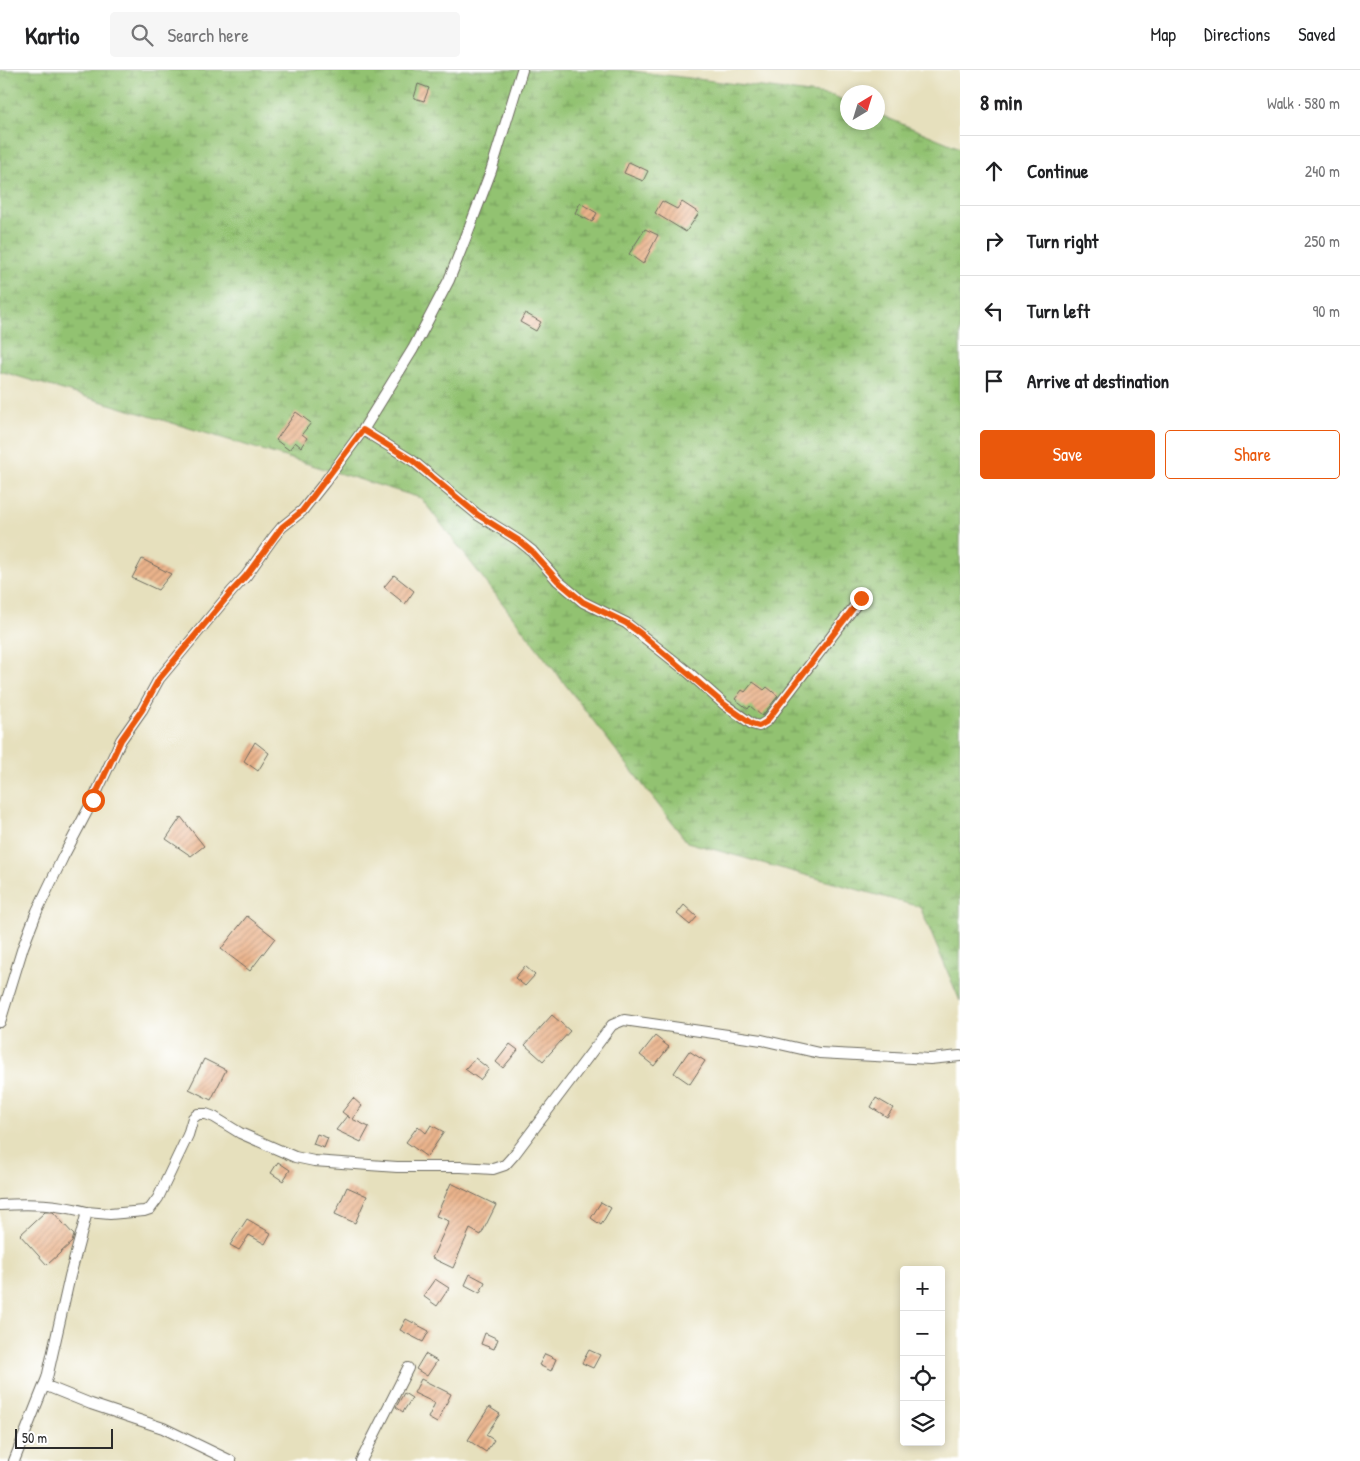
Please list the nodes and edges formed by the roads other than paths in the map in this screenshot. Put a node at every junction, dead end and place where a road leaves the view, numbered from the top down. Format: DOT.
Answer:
graph roads {
  1 [pos="522,70"];
  2 [pos="363,430"];
  3 [pos="861,598"];
  4 [pos="0,1022"];
  5 [pos="960,1056"];
  6 [pos="0,1205"];
  7 [pos="87,1212"];
  8 [pos="408,1368"];
  9 [pos="44,1385"];
  10 [pos="14,1461"];
  11 [pos="231,1461"];
  12 [pos="361,1461"];
  1 -- 2 [label="street"];
  2 -- 3 [label="street"];
  2 -- 4 [label="street"];
  5 -- 7 [label="street"];
  6 -- 7 [label="street"];
  7 -- 9 [label="street"];
  8 -- 12 [label="street"];
  9 -- 10 [label="street"];
  9 -- 11 [label="street"];
}
